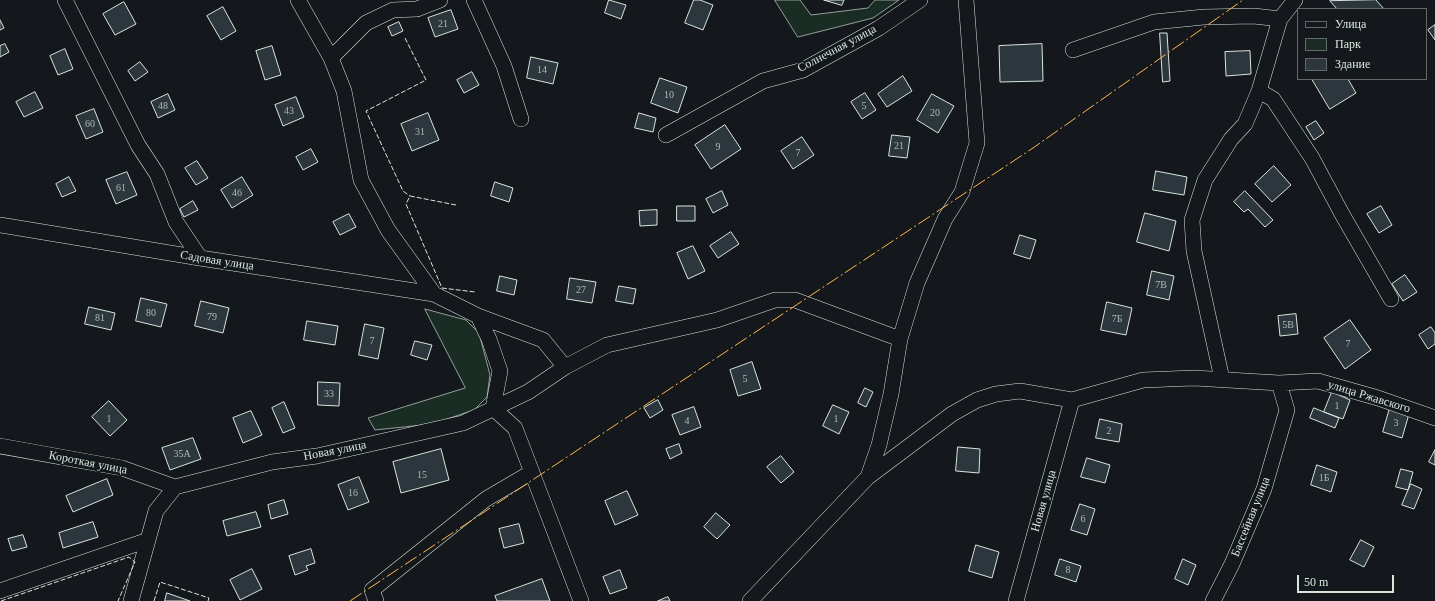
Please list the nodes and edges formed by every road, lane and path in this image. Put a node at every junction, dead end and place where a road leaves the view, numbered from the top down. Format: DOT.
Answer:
graph roads {
  1 [pos="65,0"];
  2 [pos="298,0"];
  3 [pos="440,0"];
  4 [pos="474,0"];
  5 [pos="920,0"];
  6 [pos="966,0"];
  7 [pos="1295,0"];
  8 [pos="1280,19"];
  9 [pos="1073,50"];
  10 [pos="331,58"];
  11 [pos="1259,91"];
  12 [pos="521,119"];
  13 [pos="666,135"];
  14 [pos="0,225"];
  15 [pos="200,258"];
  16 [pos="434,294"];
  17 [pos="1391,299"];
  18 [pos="478,316"];
  19 [pos="900,339"];
  20 [pos="565,367"];
  21 [pos="1222,379"];
  22 [pos="1279,382"];
  23 [pos="1072,400"];
  24 [pos="493,408"];
  25 [pos="1435,418"];
  26 [pos="0,446"];
  27 [pos="532,472"];
  28 [pos="868,477"];
  29 [pos="175,487"];
  30 [pos="148,540"];
  31 [pos="0,591"];
  32 [pos="131,601"];
  33 [pos="376,601"];
  34 [pos="581,601"];
  35 [pos="750,601"];
  36 [pos="1016,601"];
  37 [pos="1213,601"];
  1 -- 15 [label="street"];
  2 -- 10 [label="street"];
  3 -- 10 [label="street"];
  4 -- 12 [label="street"];
  5 -- 13 [label="street, Солнечная улица"];
  6 -- 19 [label="street"];
  7 -- 8 [label="street"];
  8 -- 9 [label="street"];
  8 -- 11 [label="street"];
  10 -- 16 [label="street"];
  11 -- 17 [label="street"];
  11 -- 21 [label="street"];
  14 -- 15 [label="street, Садовая улица"];
  15 -- 16 [label="street, Садовая улица"];
  16 -- 18 [label="street"];
  18 -- 20 [label="street"];
  18 -- 24 [label="street"];
  19 -- 20 [label="street, Новая улица"];
  19 -- 28 [label="street"];
  20 -- 24 [label="street, Новая улица"];
  21 -- 22 [label="street, улица Ржавского"];
  21 -- 23 [label="street, улица Ржавского"];
  22 -- 25 [label="street, улица Ржавского"];
  22 -- 37 [label="street, Бассейная улица"];
  23 -- 28 [label="street"];
  23 -- 36 [label="street, Новая улица"];
  24 -- 27 [label="street"];
  24 -- 29 [label="street, Новая улица"];
  26 -- 29 [label="street, Короткая улица"];
  27 -- 33 [label="street"];
  27 -- 34 [label="street"];
  28 -- 35 [label="street"];
  29 -- 30 [label="street"];
  30 -- 31 [label="street"];
  30 -- 32 [label="street"];
}
